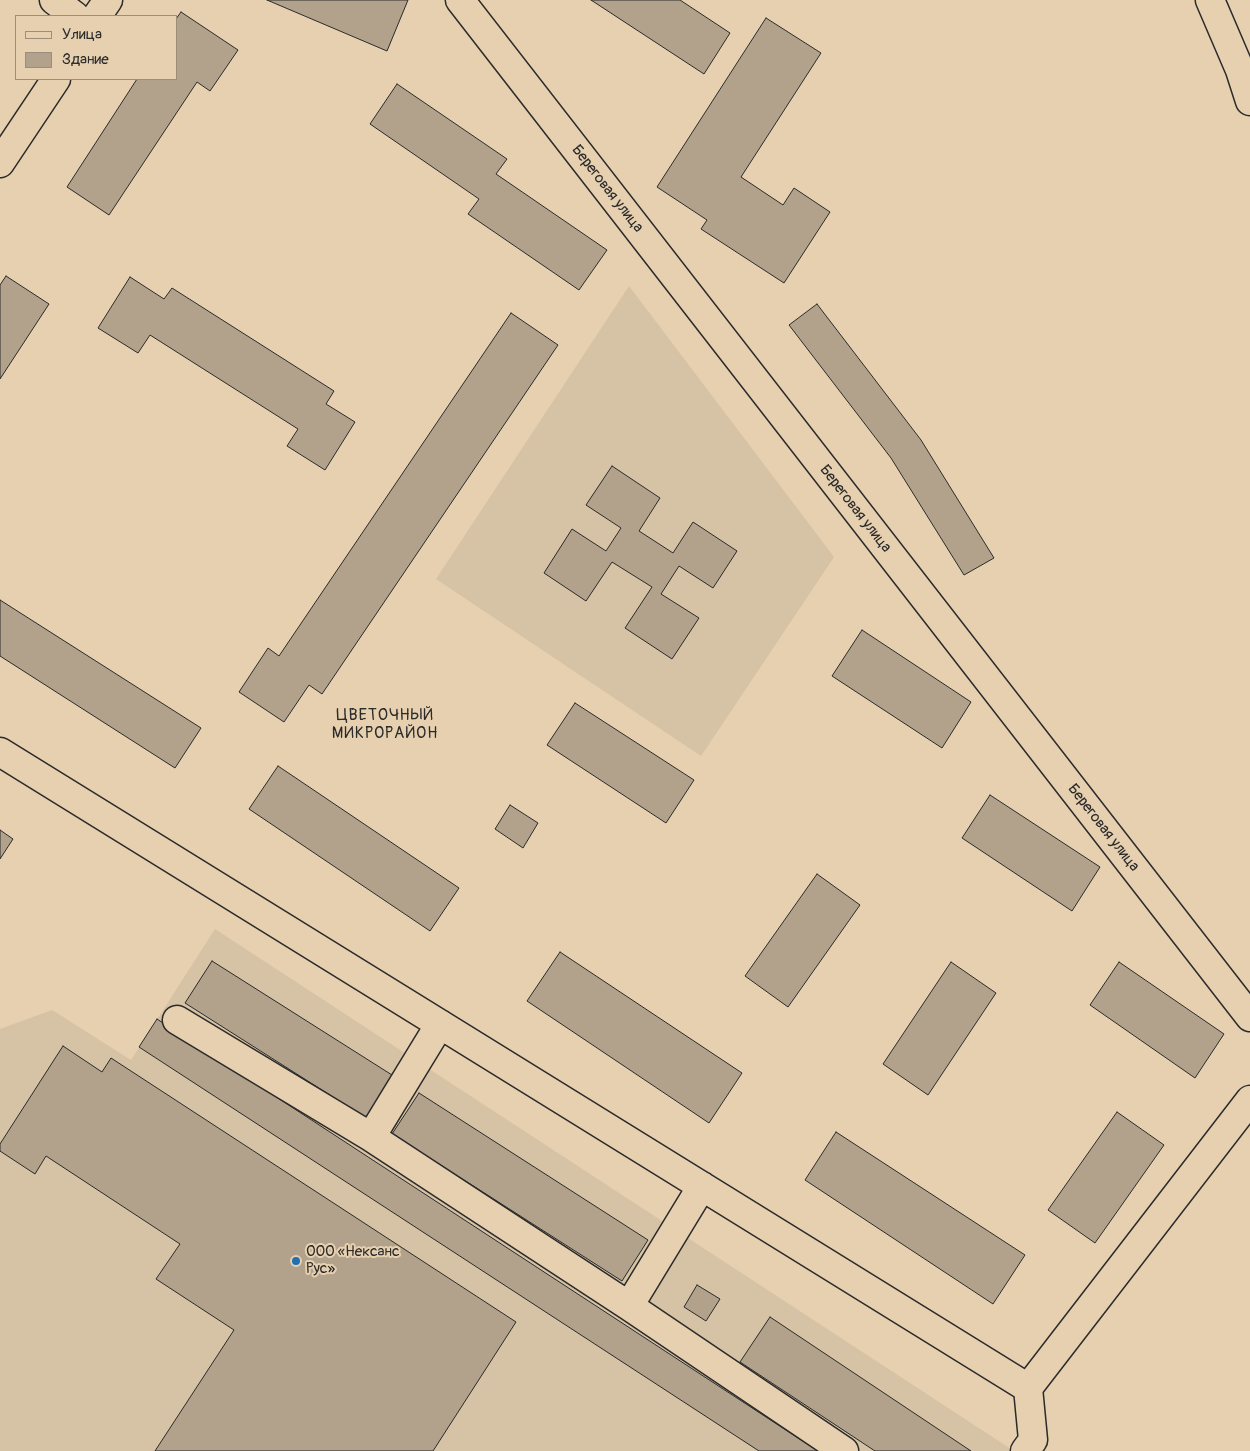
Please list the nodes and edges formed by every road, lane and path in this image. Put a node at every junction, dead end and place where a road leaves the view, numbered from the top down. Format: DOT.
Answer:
graph roads {
  1 [pos="54,0"];
  2 [pos="108,0"];
  3 [pos="460,0"];
  4 [pos="1210,0"];
  5 [pos="74,15"];
  6 [pos="98,15"];
  7 [pos="55,80"];
  8 [pos="1250,101"];
  9 [pos="0,163"];
  10 [pos="0,752"];
  11 [pos="1250,1017"];
  12 [pos="177,1020"];
  13 [pos="440,1024"];
  14 [pos="1250,1101"];
  15 [pos="371,1137"];
  16 [pos="702,1186"];
  17 [pos="629,1306"];
  18 [pos="1028,1388"];
  19 [pos="844,1451"];
  20 [pos="1025,1451"];
  1 -- 5 [label="street"];
  2 -- 6 [label="street"];
  3 -- 11 [label="street, Береговая улица"];
  4 -- 8 [label="street"];
  7 -- 9 [label="street"];
  10 -- 13 [label="street"];
  12 -- 15 [label="street"];
  13 -- 15 [label="street"];
  13 -- 16 [label="street"];
  14 -- 18 [label="street"];
  15 -- 17 [label="street"];
  16 -- 17 [label="street"];
  16 -- 18 [label="street"];
  17 -- 19 [label="street"];
  18 -- 20 [label="street"];
}
